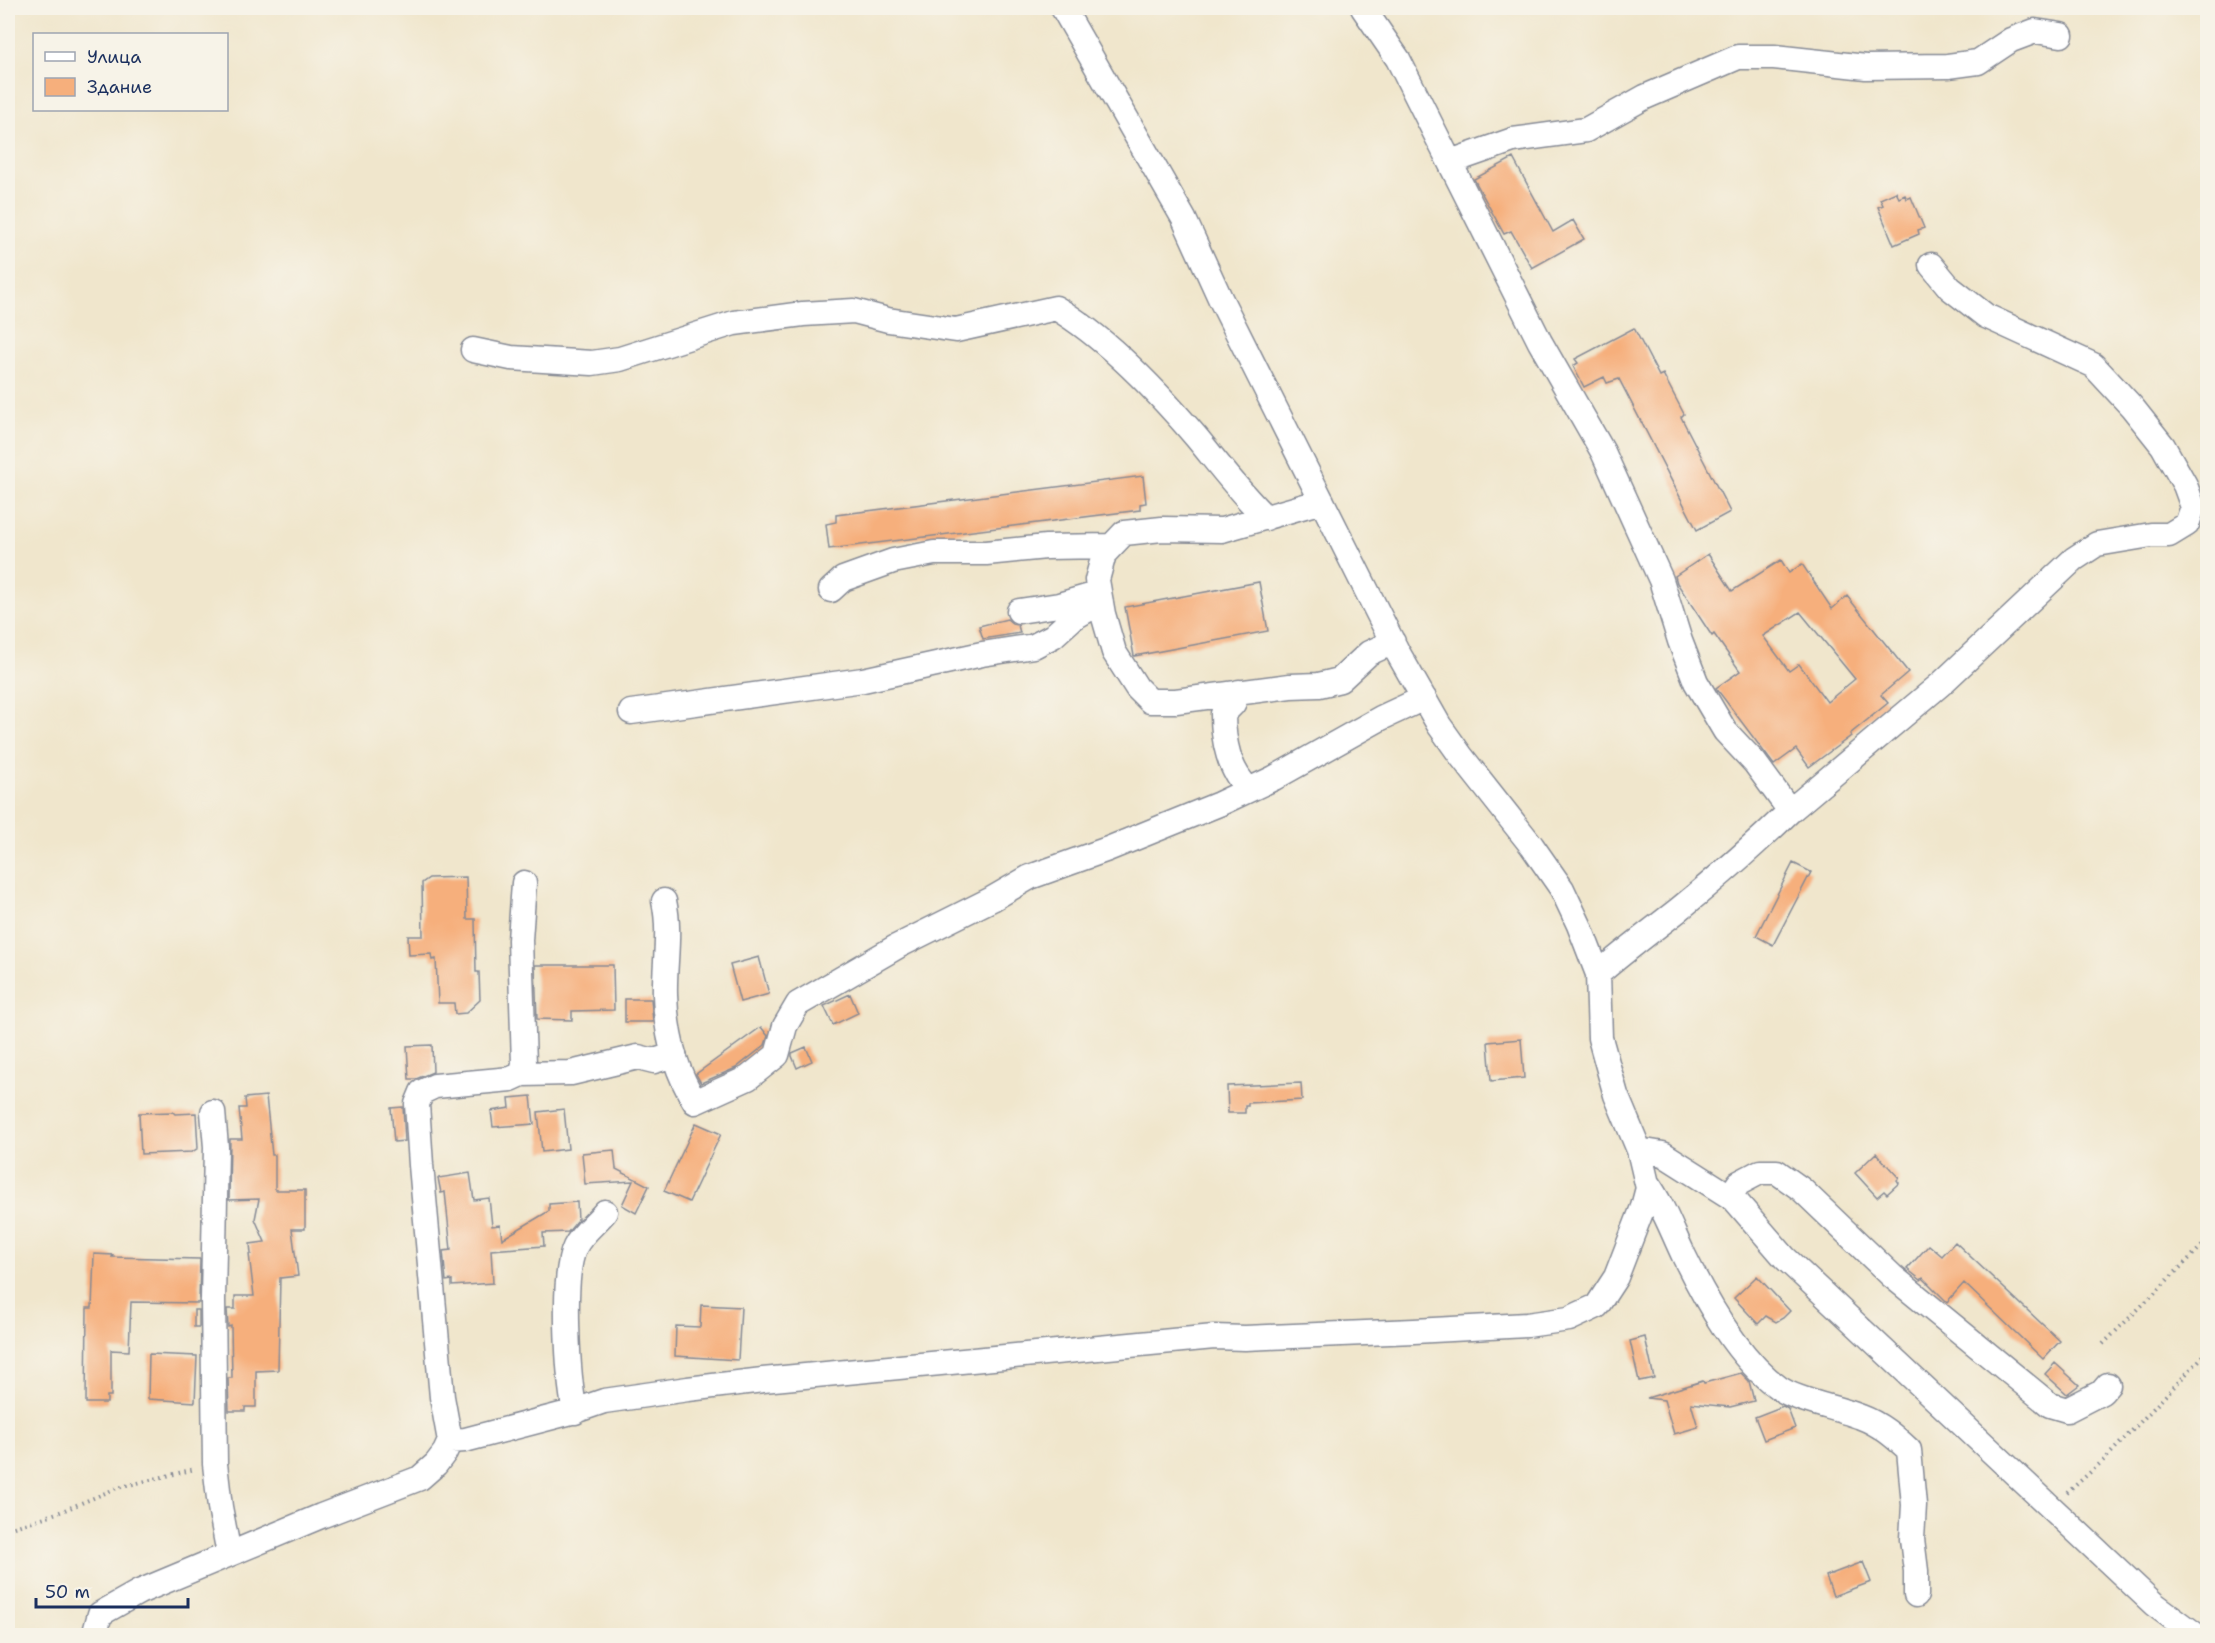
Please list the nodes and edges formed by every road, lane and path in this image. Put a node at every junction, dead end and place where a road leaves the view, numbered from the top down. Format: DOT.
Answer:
graph roads {
  1 [pos="1063,8"];
  2 [pos="1363,8"];
  3 [pos="2061,35"];
  4 [pos="1450,162"];
  5 [pos="1931,265"];
  6 [pos="473,350"];
  7 [pos="1322,501"];
  8 [pos="1266,518"];
  9 [pos="1111,546"];
  10 [pos="831,590"];
  11 [pos="1100,598"];
  12 [pos="1019,611"];
  13 [pos="1393,642"];
  14 [pos="1239,692"];
  15 [pos="1424,698"];
  16 [pos="631,712"];
  17 [pos="1249,789"];
  18 [pos="1790,811"];
  19 [pos="524,883"];
  20 [pos="664,901"];
  21 [pos="1598,974"];
  22 [pos="674,1055"];
  23 [pos="522,1074"];
  24 [pos="213,1112"];
  25 [pos="1639,1150"];
  26 [pos="1647,1184"];
  27 [pos="1730,1196"];
  28 [pos="605,1212"];
  29 [pos="2208,1240"];
  30 [pos="2103,1344"];
  31 [pos="2208,1351"];
  32 [pos="2108,1385"];
  33 [pos="574,1412"];
  34 [pos="450,1442"];
  35 [pos="215,1464"];
  36 [pos="2050,1507"];
  37 [pos="8,1529"];
  38 [pos="229,1554"];
  39 [pos="1916,1595"];
  40 [pos="94,1635"];
  41 [pos="2197,1635"];
  1 -- 7 [label="street"];
  2 -- 4 [label="street"];
  3 -- 4 [label="street"];
  4 -- 18 [label="street"];
  5 -- 18 [label="street"];
  6 -- 8 [label="street"];
  7 -- 8 [label="street"];
  7 -- 13 [label="street"];
  8 -- 9 [label="street"];
  9 -- 10 [label="street"];
  9 -- 11 [label="street"];
  11 -- 12 [label="street"];
  11 -- 14 [label="street"];
  11 -- 16 [label="street"];
  13 -- 14 [label="street"];
  13 -- 15 [label="street"];
  14 -- 17 [label="street"];
  15 -- 17 [label="street"];
  15 -- 21 [label="street"];
  17 -- 22 [label="street"];
  18 -- 21 [label="street"];
  19 -- 23 [label="street"];
  20 -- 22 [label="street"];
  21 -- 25 [label="street"];
  22 -- 23 [label="street"];
  23 -- 34 [label="street"];
  24 -- 35 [label="street"];
  25 -- 26 [label="street"];
  25 -- 27 [label="street"];
  26 -- 33 [label="street"];
  26 -- 39 [label="street"];
  27 -- 32 [label="street"];
  27 -- 36 [label="street"];
  28 -- 33 [label="street"];
  29 -- 30 [label="path"];
  31 -- 36 [label="path"];
  33 -- 34 [label="street"];
  34 -- 38 [label="street"];
  35 -- 37 [label="path"];
  35 -- 38 [label="street"];
  36 -- 41 [label="street"];
  38 -- 40 [label="street"];
}
